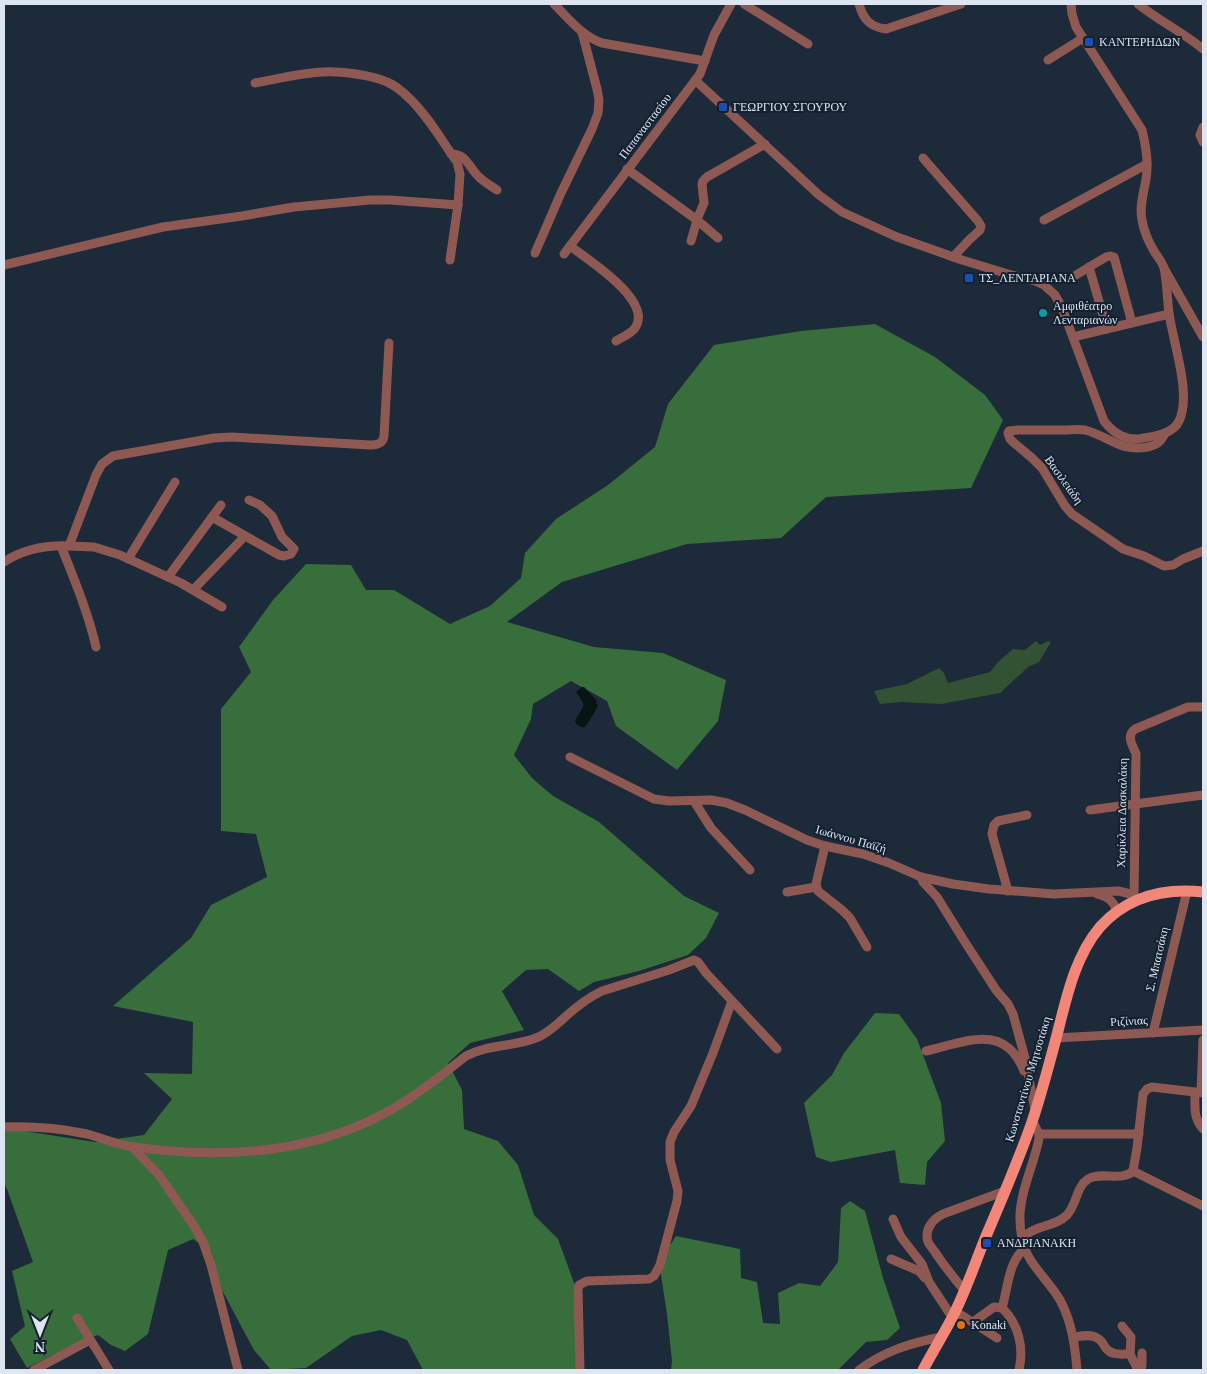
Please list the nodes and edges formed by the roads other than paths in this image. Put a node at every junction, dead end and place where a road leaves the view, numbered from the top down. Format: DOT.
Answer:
graph roads {
  1 [pos="554,4"];
  2 [pos="731,4"];
  3 [pos="744,4"];
  4 [pos="858,4"];
  5 [pos="962,4"];
  6 [pos="1071,4"];
  7 [pos="1138,4"];
  8 [pos="582,32"];
  9 [pos="1083,38"];
  10 [pos="808,44"];
  11 [pos="1203,49"];
  12 [pos="1048,60"];
  13 [pos="705,61"];
  14 [pos="695,80"];
  15 [pos="255,83"];
  16 [pos="1203,127"];
  17 [pos="1203,142"];
  18 [pos="765,144"];
  19 [pos="451,154"];
  20 [pos="923,158"];
  21 [pos="1148,164"];
  22 [pos="627,170"];
  23 [pos="497,190"];
  24 [pos="458,205"];
  25 [pos="697,220"];
  26 [pos="1044,220"];
  27 [pos="718,238"];
  28 [pos="691,241"];
  29 [pos="535,254"];
  30 [pos="953,257"];
  31 [pos="450,260"];
  32 [pos="4,265"];
  33 [pos="1163,266"];
  34 [pos="1089,267"];
  35 [pos="1076,275"];
  36 [pos="1169,314"];
  37 [pos="1132,323"];
  38 [pos="1108,329"];
  39 [pos="1073,337"];
  40 [pos="1203,337"];
  41 [pos="616,341"];
  42 [pos="389,342"];
  43 [pos="1165,433"];
  44 [pos="175,482"];
  45 [pos="249,500"];
  46 [pos="221,505"];
  47 [pos="212,517"];
  48 [pos="245,536"];
  49 [pos="65,546"];
  50 [pos="1203,551"];
  51 [pos="128,559"];
  52 [pos="4,562"];
  53 [pos="168,577"];
  54 [pos="194,589"];
  55 [pos="222,607"];
  56 [pos="96,647"];
  57 [pos="1203,706"];
  58 [pos="570,757"];
  59 [pos="1203,795"];
  60 [pos="694,802"];
  61 [pos="1136,804"];
  62 [pos="1090,810"];
  63 [pos="1028,815"];
  64 [pos="825,846"];
  65 [pos="750,870"];
  66 [pos="921,877"];
  67 [pos="816,887"];
  68 [pos="1008,891"];
  69 [pos="787,892"];
  70 [pos="1187,892"];
  71 [pos="1203,892"];
  72 [pos="1113,895"];
  73 [pos="1135,898"];
  74 [pos="1117,911"];
  75 [pos="867,947"];
  76 [pos="732,1001"];
  77 [pos="1203,1030"];
  78 [pos="1153,1032"];
  79 [pos="1056,1038"];
  80 [pos="1203,1040"];
  81 [pos="777,1049"];
  82 [pos="926,1051"];
  83 [pos="1030,1086"];
  84 [pos="1200,1092"];
  85 [pos="1034,1115"];
  86 [pos="4,1126"];
  87 [pos="1203,1129"];
  88 [pos="1039,1134"];
  89 [pos="1139,1134"];
  90 [pos="132,1146"];
  91 [pos="1133,1171"];
  92 [pos="1005,1191"];
  93 [pos="1203,1206"];
  94 [pos="892,1219"];
  95 [pos="1022,1238"];
  96 [pos="1024,1248"];
  97 [pos="891,1259"];
  98 [pos="929,1282"];
  99 [pos="964,1290"];
  100 [pos="1002,1308"];
  101 [pos="953,1314"];
  102 [pos="77,1318"];
  103 [pos="972,1322"];
  104 [pos="1122,1326"];
  105 [pos="941,1337"];
  106 [pos="1074,1337"];
  107 [pos="997,1338"];
  108 [pos="90,1340"];
  109 [pos="1142,1353"];
  110 [pos="1130,1354"];
  111 [pos="34,1370"];
  112 [pos="109,1370"];
  113 [pos="238,1370"];
  114 [pos="580,1370"];
  115 [pos="859,1370"];
  116 [pos="923,1370"];
  117 [pos="1019,1370"];
  118 [pos="1076,1370"];
  1 -- 8 [label="street"];
  2 -- 13 [label="street, Παπαναστασίου"];
  3 -- 10 [label="street"];
  4 -- 5 [label="street"];
  6 -- 9 [label="street"];
  7 -- 11 [label="street"];
  8 -- 13 [label="street"];
  8 -- 29 [label="street"];
  9 -- 12 [label="street"];
  9 -- 21 [label="street"];
  13 -- 14 [label="street, Παπαναστασίου"];
  14 -- 18 [label="street"];
  14 -- 22 [label="street, Παπαναστασίου"];
  15 -- 19 [label="street"];
  16 -- 17 [label="street"];
  18 -- 25 [label="street"];
  18 -- 30 [label="street"];
  19 -- 23 [label="street"];
  19 -- 24 [label="street"];
  20 -- 30 [label="street"];
  21 -- 26 [label="street"];
  21 -- 33 [label="street"];
  22 -- 25 [label="street"];
  22 -- 41 [label="street, Παπαναστασίου"];
  24 -- 31 [label="street"];
  24 -- 32 [label="street"];
  25 -- 27 [label="street"];
  25 -- 28 [label="street"];
  30 -- 39 [label="street"];
  33 -- 36 [label="street"];
  33 -- 40 [label="street"];
  34 -- 35 [label="street"];
  34 -- 37 [label="street"];
  34 -- 38 [label="street"];
  36 -- 37 [label="street"];
  36 -- 43 [label="street"];
  37 -- 38 [label="street"];
  38 -- 39 [label="street"];
  39 -- 43 [label="street"];
  42 -- 49 [label="street"];
  43 -- 50 [label="street, Βασιλειάδη"];
  44 -- 51 [label="street"];
  45 -- 48 [label="street"];
  46 -- 47 [label="street"];
  47 -- 48 [label="street"];
  47 -- 53 [label="street"];
  48 -- 54 [label="street"];
  49 -- 51 [label="street"];
  49 -- 52 [label="street"];
  49 -- 56 [label="street"];
  51 -- 53 [label="street"];
  53 -- 54 [label="street"];
  54 -- 55 [label="street"];
  57 -- 61 [label="street, Χαρίκλεια Δασκαλάκη"];
  58 -- 60 [label="street, Ιωάννου Παϊζή"];
  59 -- 61 [label="street"];
  60 -- 64 [label="street, Ιωάννου Παϊζή"];
  60 -- 65 [label="street"];
  61 -- 62 [label="street"];
  61 -- 73 [label="street, Χαρίκλεια Δασκαλάκη"];
  63 -- 68 [label="street"];
  64 -- 66 [label="street, Ιωάννου Παϊζή"];
  64 -- 67 [label="street"];
  66 -- 68 [label="street, Ιωάννου Παϊζή"];
  66 -- 83 [label="street"];
  67 -- 69 [label="street"];
  67 -- 75 [label="street"];
  68 -- 72 [label="street, Ιωάννου Παϊζή"];
  70 -- 71 [label="main road, Κωνσταντίνου Μητσοτάκη"];
  70 -- 73 [label="main road, Κωνσταντίνου Μητσοτάκη"];
  70 -- 78 [label="street, Σ. Μπατσάκη"];
  72 -- 73 [label="street, Ιωάννου Παϊζή"];
  72 -- 74 [label="street"];
  73 -- 74 [label="main road, Κωνσταντίνου Μητσοτάκη"];
  74 -- 79 [label="main road, Κωνσταντίνου Μητσοτάκη"];
  76 -- 81 [label="street"];
  76 -- 90 [label="street"];
  76 -- 114 [label="street"];
  77 -- 78 [label="street, Ριζίνιας"];
  78 -- 79 [label="street, Ριζίνιας"];
  79 -- 85 [label="main road, Κωνσταντίνου Μητσοτάκη"];
  80 -- 84 [label="street"];
  82 -- 83 [label="street"];
  83 -- 85 [label="street"];
  84 -- 87 [label="street"];
  84 -- 89 [label="street"];
  85 -- 88 [label="street"];
  85 -- 92 [label="main road, Κωνσταντίνου Μητσοτάκη"];
  86 -- 90 [label="street"];
  88 -- 89 [label="street"];
  88 -- 95 [label="street"];
  89 -- 91 [label="street"];
  90 -- 113 [label="street"];
  91 -- 93 [label="street"];
  91 -- 95 [label="street"];
  92 -- 99 [label="main road, Κωνσταντίνου Μητσοτάκη"];
  92 -- 99 [label="street"];
  94 -- 98 [label="street"];
  95 -- 96 [label="street"];
  96 -- 100 [label="street"];
  96 -- 106 [label="street"];
  97 -- 98 [label="street"];
  98 -- 101 [label="street"];
  99 -- 101 [label="main road, Κωνσταντίνου Μητσοτάκη"];
  100 -- 103 [label="street"];
  100 -- 117 [label="street"];
  101 -- 103 [label="street"];
  101 -- 105 [label="main road, Κωνσταντίνου Μητσοτάκη"];
  102 -- 108 [label="street"];
  103 -- 107 [label="street"];
  104 -- 110 [label="street"];
  105 -- 115 [label="street"];
  105 -- 116 [label="main road, Κωνσταντίνου Μητσοτάκη"];
  106 -- 110 [label="street"];
  106 -- 118 [label="street"];
  108 -- 111 [label="street"];
  108 -- 112 [label="street"];
  109 -- 110 [label="street"];
}
